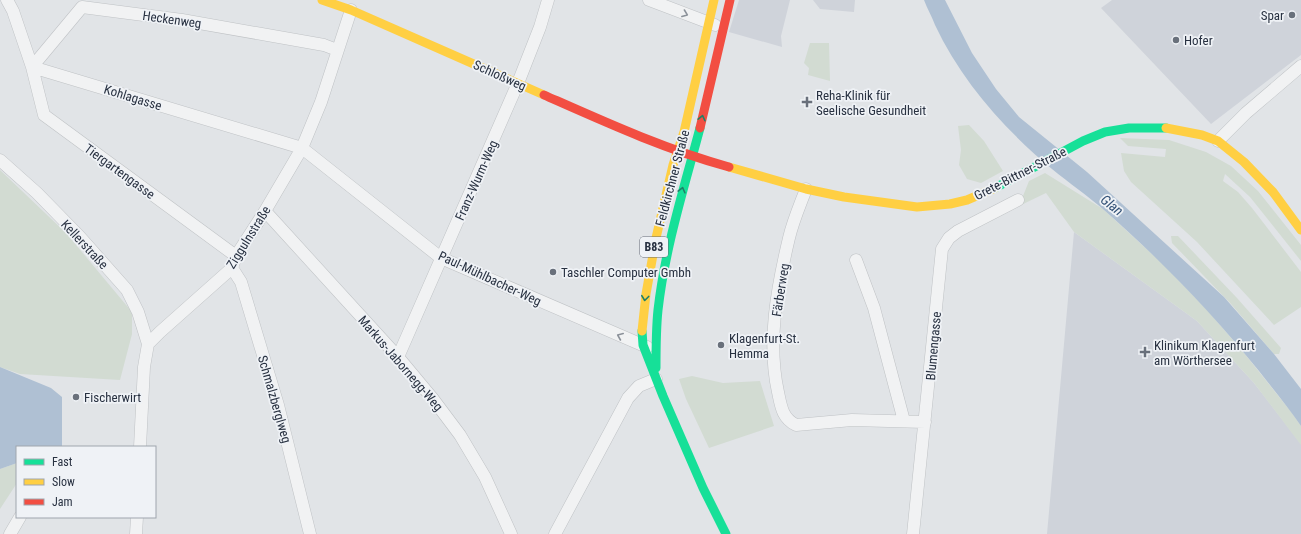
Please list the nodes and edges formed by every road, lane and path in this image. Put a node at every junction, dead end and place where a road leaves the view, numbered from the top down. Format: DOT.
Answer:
graph roads {
  1 [pos="7,0"];
  2 [pos="322,0"];
  3 [pos="548,0"];
  4 [pos="649,0"];
  5 [pos="714,0"];
  6 [pos="730,0"];
  7 [pos="351,10"];
  8 [pos="708,22"];
  9 [pos="724,28"];
  10 [pos="337,50"];
  11 [pos="32,66"];
  12 [pos="1301,66"];
  13 [pos="518,83"];
  14 [pos="1218,141"];
  15 [pos="302,148"];
  16 [pos="678,151"];
  17 [pos="692,156"];
  18 [pos="0,160"];
  19 [pos="806,189"];
  20 [pos="1018,200"];
  21 [pos="265,211"];
  22 [pos="1301,230"];
  23 [pos="236,256"];
  24 [pos="441,258"];
  25 [pos="856,260"];
  26 [pos="232,268"];
  27 [pos="148,344"];
  28 [pos="643,344"];
  29 [pos="655,352"];
  30 [pos="398,357"];
  31 [pos="656,379"];
  32 [pos="904,421"];
  33 [pos="925,422"];
  34 [pos="140,446"];
  35 [pos="19,518"];
  36 [pos="137,518"];
  37 [pos="10,534"];
  38 [pos="136,534"];
  39 [pos="310,534"];
  40 [pos="511,534"];
  41 [pos="555,534"];
  42 [pos="726,534"];
  43 [pos="913,534"];
  1 -- 11 [label="street"];
  2 -- 7 [label="street, Schloßweg"];
  3 -- 13 [label="street, Franz-Wurm-Weg"];
  4 -- 8 [label="street, one-way"];
  5 -- 8 [label="street, Feldkirchner Straße / B83"];
  6 -- 9 [label="street, Feldkirchner Straße / B83"];
  7 -- 10 [label="street, Ziggulnstraße"];
  7 -- 13 [label="street, Schloßweg"];
  8 -- 9 [label="street"];
  8 -- 16 [label="street, Feldkirchner Straße / B83"];
  17 -- 9 [label="street, Feldkirchner Straße / B83, one-way"];
  10 -- 11 [label="street, Heckenweg"];
  10 -- 15 [label="street, Ziggulnstraße"];
  11 -- 15 [label="street, Kohlagasse"];
  11 -- 23 [label="street, Tiergartengasse"];
  12 -- 14 [label="street"];
  13 -- 16 [label="street, Schloßweg"];
  13 -- 24 [label="street, Franz-Wurm-Weg"];
  14 -- 19 [label="street, Grete-Bittner-Straße"];
  14 -- 22 [label="street, Grete-Bittner-Straße"];
  15 -- 21 [label="street, Ziggulnstraße"];
  15 -- 24 [label="street, Paul-Mühlbacher-Weg"];
  16 -- 17 [label="street, Grete-Bittner-Straße"];
  16 -- 28 [label="street, Feldkirchner Straße / B83, one-way"];
  17 -- 19 [label="street, Grete-Bittner-Straße"];
  29 -- 17 [label="street, Feldkirchner Straße / B83, one-way"];
  18 -- 27 [label="street, Kellerstraße"];
  19 -- 32 [label="street, Färberweg"];
  20 -- 33 [label="street, Blumengasse"];
  21 -- 23 [label="street, Ziggulnstraße"];
  21 -- 30 [label="street, Markus-Jabornegg-Weg"];
  23 -- 26 [label="street, Ziggulnstraße"];
  28 -- 24 [label="street, Paul-Mühlbacher-Weg, one-way"];
  24 -- 30 [label="street, Franz-Wurm-Weg"];
  25 -- 32 [label="street"];
  26 -- 27 [label="street, Ziggulnstraße"];
  26 -- 39 [label="street, Schmalzberglweg"];
  27 -- 34 [label="street"];
  28 -- 29 [label="street, Paul-Mühlbacher-Weg"];
  28 -- 31 [label="street, Feldkirchner Straße / B83"];
  29 -- 31 [label="street, Feldkirchner Straße / B83"];
  30 -- 40 [label="street, Markus-Jabornegg-Weg"];
  31 -- 41 [label="street"];
  31 -- 42 [label="street, Feldkirchner Straße"];
  32 -- 33 [label="street, Färberweg"];
  33 -- 43 [label="street, Blumengasse"];
  35 -- 37 [label="street"];
  36 -- 38 [label="street"];
}
